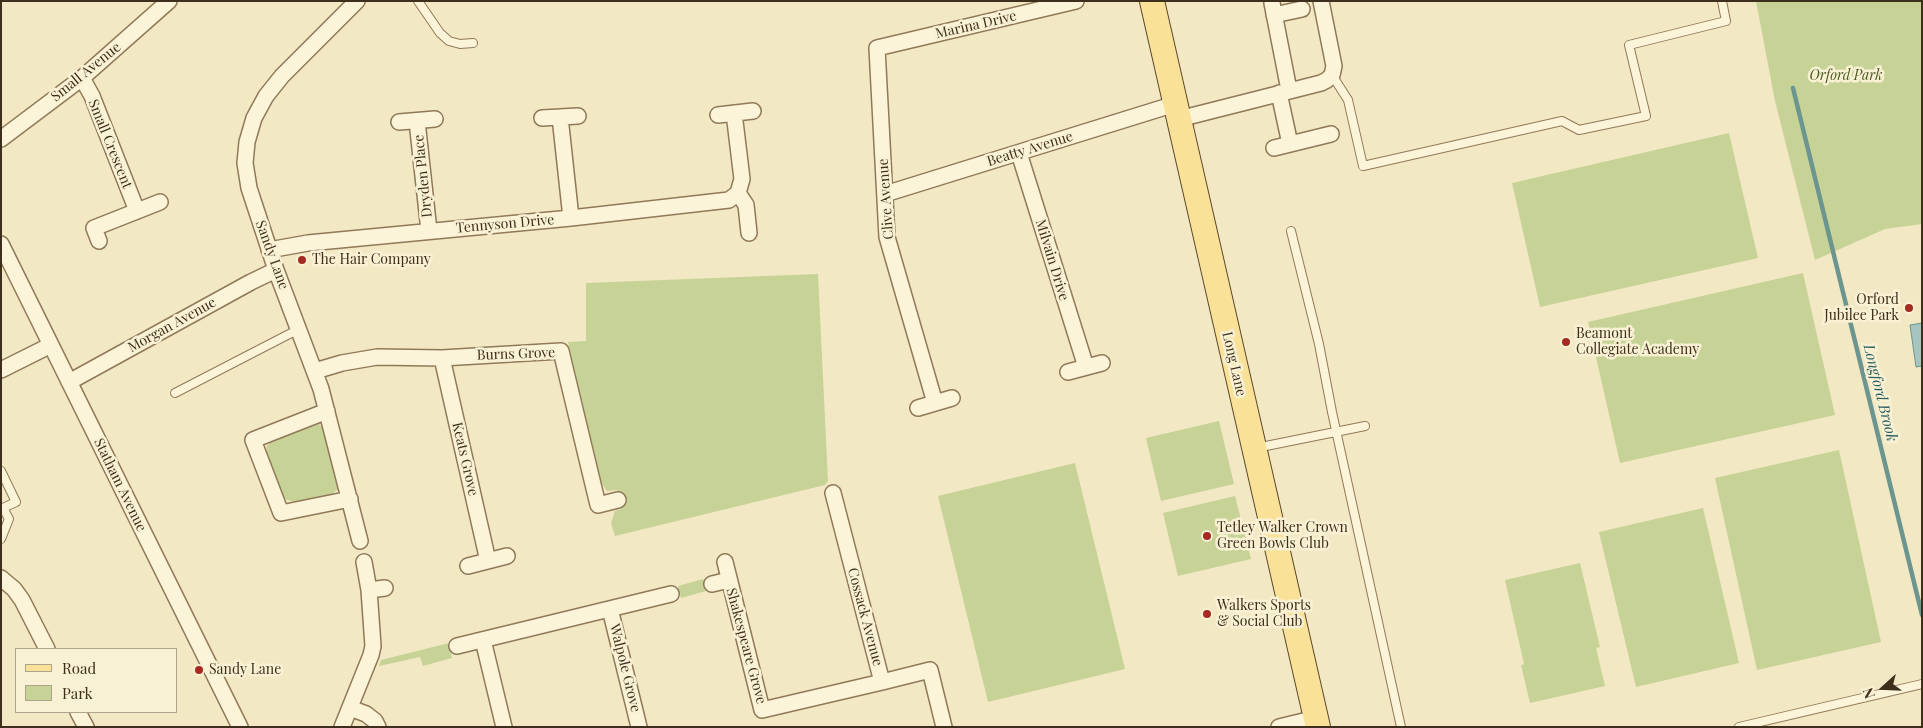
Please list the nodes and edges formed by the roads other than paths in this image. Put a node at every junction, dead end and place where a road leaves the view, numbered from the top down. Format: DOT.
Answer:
graph roads {
  1 [pos="169,1"];
  2 [pos="356,1"];
  3 [pos="418,1"];
  4 [pos="1076,1"];
  5 [pos="1152,1"];
  6 [pos="1321,1"];
  7 [pos="1722,1"];
  8 [pos="1302,9"];
  9 [pos="473,43"];
  10 [pos="877,48"];
  11 [pos="1332,75"];
  12 [pos="82,78"];
  13 [pos="1284,92"];
  14 [pos="753,110"];
  15 [pos="1177,111"];
  16 [pos="734,113"];
  17 [pos="718,115"];
  18 [pos="578,116"];
  19 [pos="560,117"];
  20 [pos="542,118"];
  21 [pos="435,120"];
  22 [pos="417,121"];
  23 [pos="399,122"];
  24 [pos="1331,134"];
  25 [pos="1,139"];
  26 [pos="1290,144"];
  27 [pos="1274,148"];
  28 [pos="1018,153"];
  29 [pos="738,193"];
  30 [pos="885,194"];
  31 [pos="160,202"];
  32 [pos="137,211"];
  33 [pos="571,218"];
  34 [pos="428,231"];
  35 [pos="1291,231"];
  36 [pos="749,233"];
  37 [pos="99,241"];
  38 [pos="1,244"];
  39 [pos="270,250"];
  40 [pos="276,270"];
  41 [pos="299,329"];
  42 [pos="51,345"];
  43 [pos="442,358"];
  44 [pos="1102,363"];
  45 [pos="1086,367"];
  46 [pos="1,370"];
  47 [pos="315,371"];
  48 [pos="1068,372"];
  49 [pos="69,382"];
  50 [pos="175,394"];
  51 [pos="952,398"];
  52 [pos="935,403"];
  53 [pos="918,408"];
  54 [pos="326,410"];
  55 [pos="1365,426"];
  56 [pos="1336,432"];
  57 [pos="1254,449"];
  58 [pos="1,471"];
  59 [pos="350,499"];
  60 [pos="618,500"];
  61 [pos="830,503"];
  62 [pos="1,539"];
  63 [pos="360,541"];
  64 [pos="507,556"];
  65 [pos="488,561"];
  66 [pos="364,562"];
  67 [pos="725,562"];
  68 [pos="468,566"];
  69 [pos="1,578"];
  70 [pos="729,580"];
  71 [pos="712,584"];
  72 [pos="386,588"];
  73 [pos="369,590"];
  74 [pos="671,594"];
  75 [pos="610,609"];
  76 [pos="482,640"];
  77 [pos="457,646"];
  78 [pos="46,648"];
  79 [pos="882,682"];
  80 [pos="1922,684"];
  81 [pos="350,708"];
  82 [pos="79,713"];
  83 [pos="1317,722"];
  84 [pos="86,727"];
  85 [pos="240,727"];
  86 [pos="342,727"];
  87 [pos="378,727"];
  88 [pos="504,727"];
  89 [pos="639,727"];
  90 [pos="944,727"];
  91 [pos="1279,727"];
  92 [pos="1400,727"];
  93 [pos="1739,727"];
  1 -- 12 [label="street, Small Avenue"];
  2 -- 39 [label="street, Sandy Lane"];
  3 -- 9 [label="lane"];
  4 -- 10 [label="street, Marina Drive"];
  5 -- 15 [label="main road, Long Lane"];
  6 -- 11 [label="street"];
  7 -- 11 [label="lane"];
  8 -- 13 [label="street"];
  10 -- 30 [label="street, Clive Avenue"];
  11 -- 13 [label="street, Beatty Avenue"];
  12 -- 25 [label="street, Small Avenue"];
  12 -- 32 [label="street, Small Crescent"];
  13 -- 15 [label="street, Beatty Avenue"];
  13 -- 26 [label="street"];
  14 -- 16 [label="street"];
  15 -- 28 [label="street, Beatty Avenue"];
  15 -- 57 [label="main road, Long Lane"];
  16 -- 17 [label="street"];
  16 -- 29 [label="street"];
  18 -- 19 [label="street"];
  19 -- 20 [label="street"];
  19 -- 33 [label="street"];
  21 -- 22 [label="street, Dryden Place"];
  22 -- 23 [label="street, Dryden Place"];
  22 -- 34 [label="street, Dryden Place"];
  24 -- 26 [label="street"];
  26 -- 27 [label="street"];
  28 -- 30 [label="street, Beatty Avenue"];
  28 -- 45 [label="street, Milvain Drive"];
  29 -- 33 [label="street, Tennyson Drive"];
  29 -- 36 [label="street"];
  30 -- 52 [label="street, Clive Avenue"];
  31 -- 32 [label="street"];
  32 -- 37 [label="street"];
  33 -- 34 [label="street, Tennyson Drive"];
  34 -- 39 [label="street, Tennyson Drive"];
  35 -- 56 [label="lane"];
  38 -- 42 [label="street, Statham Avenue"];
  39 -- 40 [label="street, Sandy Lane"];
  40 -- 41 [label="street, Sandy Lane"];
  40 -- 49 [label="street, Morgan Avenue"];
  41 -- 47 [label="street, Sandy Lane"];
  41 -- 50 [label="lane"];
  42 -- 46 [label="street"];
  42 -- 49 [label="street, Statham Avenue"];
  43 -- 47 [label="street, Burns Grove"];
  43 -- 60 [label="street, Burns Grove"];
  43 -- 65 [label="street, Keats Grove"];
  44 -- 45 [label="street"];
  45 -- 48 [label="street"];
  47 -- 54 [label="street, Sandy Lane"];
  49 -- 85 [label="street, Statham Avenue"];
  51 -- 52 [label="street"];
  52 -- 53 [label="street"];
  54 -- 59 [label="street, Sandy Lane"];
  54 -- 59 [label="street"];
  55 -- 56 [label="lane"];
  56 -- 57 [label="lane"];
  56 -- 92 [label="lane"];
  57 -- 83 [label="main road, Long Lane"];
  58 -- 62 [label="lane"];
  59 -- 63 [label="street, Sandy Lane"];
  61 -- 79 [label="street, Cossack Avenue"];
  64 -- 65 [label="street"];
  65 -- 68 [label="street"];
  66 -- 73 [label="street"];
  67 -- 70 [label="street, Shakespeare Grove"];
  69 -- 78 [label="street"];
  70 -- 71 [label="street, Shakespeare Grove"];
  70 -- 79 [label="street, Shakespeare Grove"];
  72 -- 73 [label="street"];
  73 -- 81 [label="street"];
  74 -- 75 [label="street"];
  75 -- 76 [label="street"];
  75 -- 89 [label="street, Walpole Grove"];
  76 -- 77 [label="street"];
  76 -- 88 [label="street"];
  79 -- 90 [label="street, Cossack Avenue"];
  80 -- 93 [label="lane"];
  81 -- 86 [label="street"];
  81 -- 87 [label="street"];
  82 -- 84 [label="street"];
  83 -- 91 [label="street"];
}
